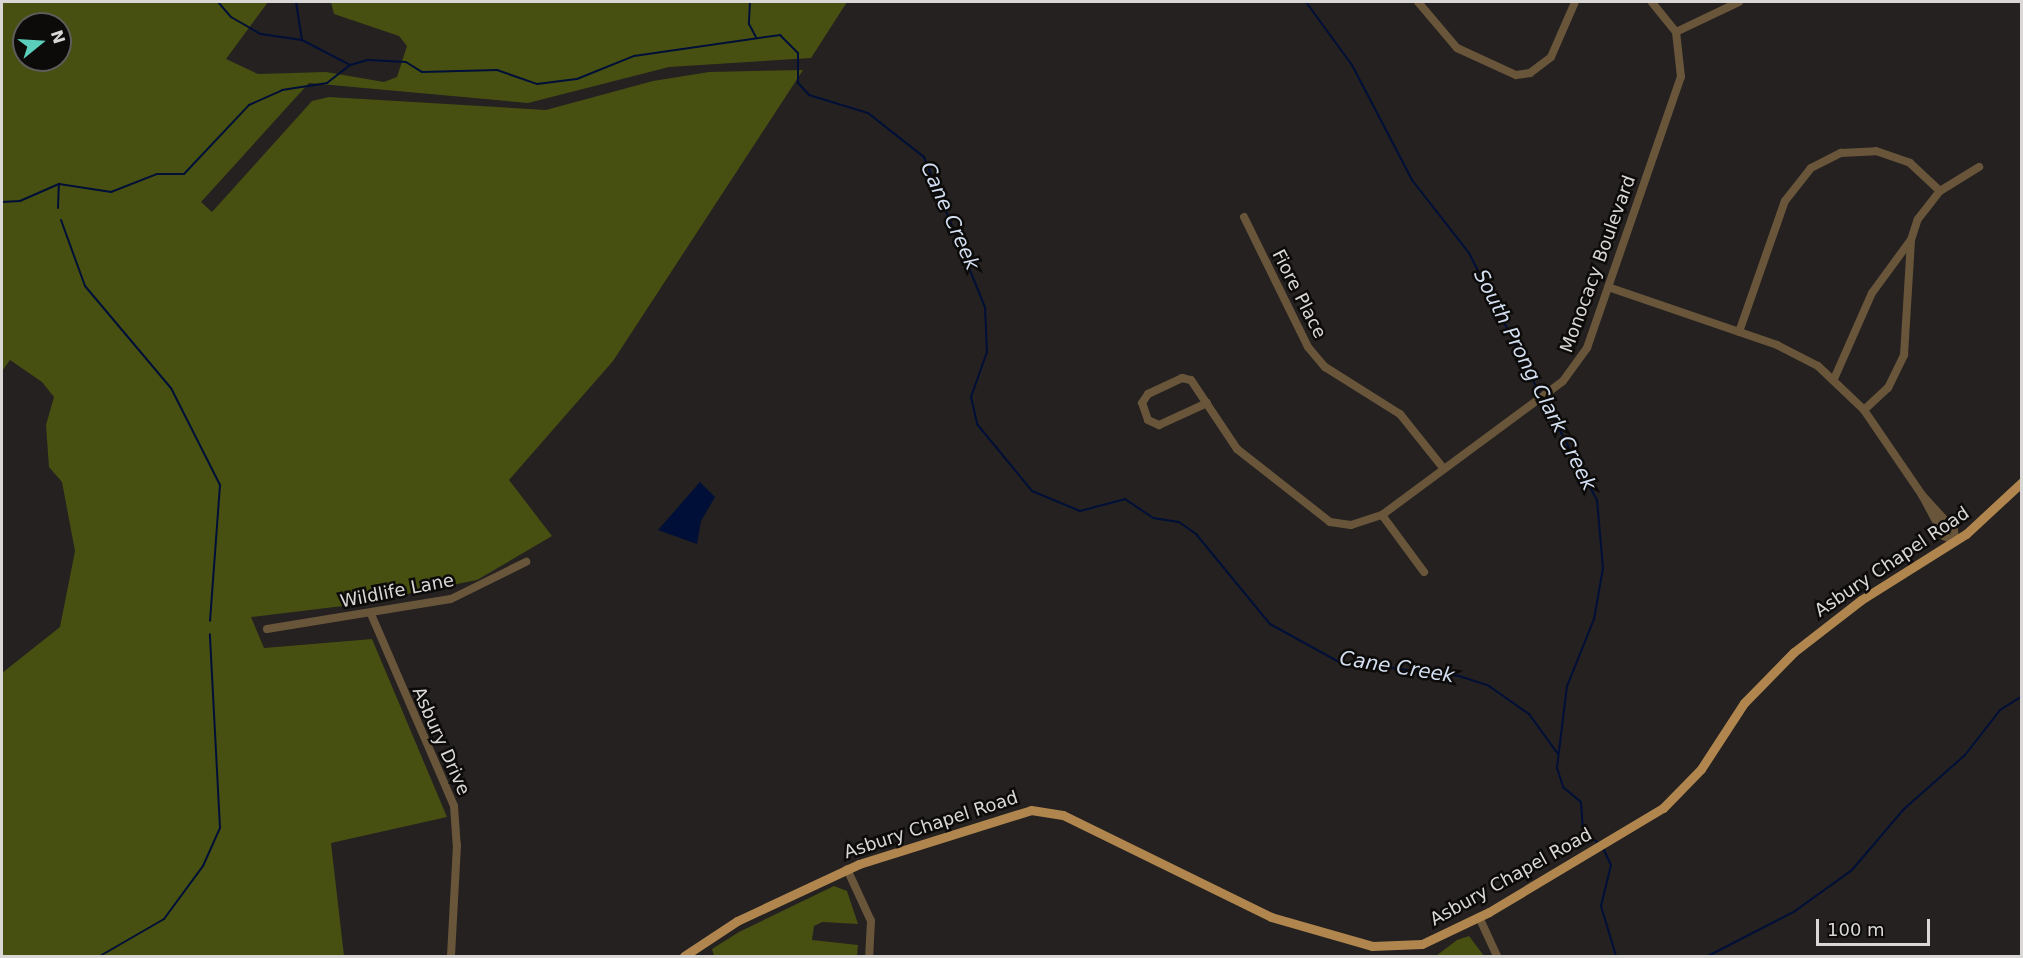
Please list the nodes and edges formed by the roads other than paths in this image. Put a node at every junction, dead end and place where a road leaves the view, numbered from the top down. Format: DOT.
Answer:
graph roads {
  1 [pos="1418,2"];
  2 [pos="1575,2"];
  3 [pos="1652,2"];
  4 [pos="1739,2"];
  5 [pos="1676,32"];
  6 [pos="1979,168"];
  7 [pos="1940,191"];
  8 [pos="1244,217"];
  9 [pos="1911,240"];
  10 [pos="1608,287"];
  11 [pos="1739,332"];
  12 [pos="1834,379"];
  13 [pos="1207,404"];
  14 [pos="1864,410"];
  15 [pos="1444,469"];
  16 [pos="2022,482"];
  17 [pos="1382,514"];
  18 [pos="1955,541"];
  19 [pos="525,562"];
  20 [pos="1424,572"];
  21 [pos="371,614"];
  22 [pos="267,629"];
  23 [pos="847,869"];
  24 [pos="1479,917"];
  25 [pos="451,957"];
  26 [pos="684,957"];
  27 [pos="869,957"];
  28 [pos="1497,957"];
  1 -- 2 [label="street"];
  3 -- 5 [label="street"];
  4 -- 5 [label="street"];
  5 -- 10 [label="street, Monocacy Boulevard"];
  6 -- 7 [label="street"];
  7 -- 9 [label="street"];
  7 -- 11 [label="street"];
  8 -- 15 [label="street, Fiore Place"];
  9 -- 12 [label="street"];
  9 -- 14 [label="street"];
  10 -- 11 [label="street"];
  10 -- 15 [label="street, Monocacy Boulevard"];
  11 -- 12 [label="street"];
  12 -- 14 [label="street"];
  13 -- 13 [label="street, Monocacy Boulevard"];
  13 -- 17 [label="street, Monocacy Boulevard"];
  14 -- 18 [label="street"];
  15 -- 17 [label="street, Monocacy Boulevard"];
  16 -- 18 [label="main road, Asbury Chapel Road"];
  17 -- 20 [label="street"];
  18 -- 24 [label="main road, Asbury Chapel Road"];
  19 -- 21 [label="street, Wildlife Lane"];
  21 -- 22 [label="street, Wildlife Lane"];
  21 -- 25 [label="street, Asbury Drive"];
  23 -- 24 [label="main road, Asbury Chapel Road"];
  23 -- 26 [label="main road, Asbury Chapel Road"];
  23 -- 27 [label="street"];
  24 -- 28 [label="street"];
}
